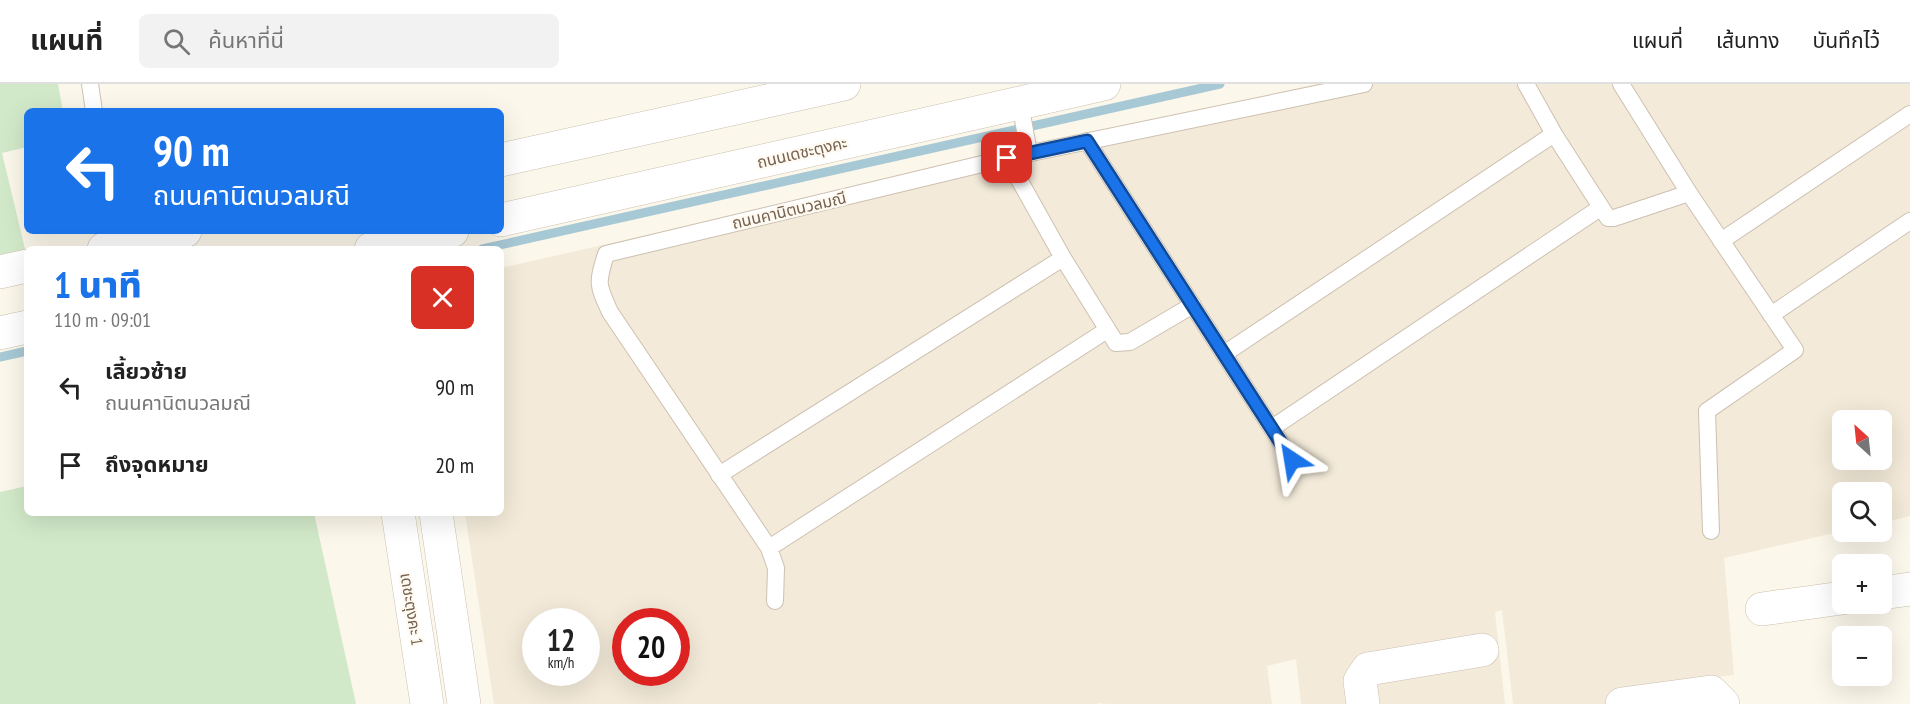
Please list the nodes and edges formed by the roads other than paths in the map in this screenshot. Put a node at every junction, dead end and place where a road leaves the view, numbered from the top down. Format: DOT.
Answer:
graph roads {
  1 [pos="90,84"];
  2 [pos="844,84"];
  3 [pos="1104,84"];
  4 [pos="1364,84"];
  5 [pos="1526,84"];
  6 [pos="1621,84"];
  7 [pos="94,108"];
  8 [pos="1021,108"];
  9 [pos="1910,114"];
  10 [pos="1554,135"];
  11 [pos="1087,141"];
  12 [pos="1028,148"];
  13 [pos="1007,158"];
  14 [pos="504,159"];
  15 [pos="1689,194"];
  16 [pos="1600,208"];
  17 [pos="504,219"];
  18 [pos="1910,221"];
  19 [pos="165,234"];
  20 [pos="440,234"];
  21 [pos="1721,241"];
  22 [pos="110,242"];
  23 [pos="393,246"];
  24 [pos="1063,258"];
  25 [pos="24,267"];
  26 [pos="0,273"];
  27 [pos="1193,305"];
  28 [pos="1771,315"];
  29 [pos="24,328"];
  30 [pos="1107,330"];
  31 [pos="0,333"];
  32 [pos="1224,354"];
  33 [pos="1272,428"];
  34 [pos="1292,460"];
  35 [pos="719,475"];
  36 [pos="398,516"];
  37 [pos="436,516"];
  38 [pos="1712,531"];
  39 [pos="769,548"];
  40 [pos="1910,589"];
  41 [pos="1892,591"];
  42 [pos="1832,599"];
  43 [pos="775,601"];
  44 [pos="1762,609"];
  45 [pos="1482,650"];
  46 [pos="427,704"];
  47 [pos="464,704"];
  48 [pos="1363,704"];
  49 [pos="1622,704"];
  50 [pos="1723,704"];
  1 -- 7 [label="lane"];
  2 -- 14 [label="street"];
  3 -- 8 [label="street, ถนนเดชะตุงคะ"];
  4 -- 11 [label="lane, ถนนคานิตนวลมณี"];
  5 -- 10 [label="lane"];
  6 -- 15 [label="lane"];
  8 -- 12 [label="lane"];
  8 -- 17 [label="street, ถนนเดชะตุงคะ"];
  9 -- 21 [label="lane"];
  10 -- 16 [label="lane"];
  10 -- 32 [label="lane"];
  11 -- 12 [label="lane, ถนนคานิตนวลมณี"];
  11 -- 27 [label="lane"];
  12 -- 13 [label="lane, ถนนคานิตนวลมณี"];
  13 -- 24 [label="lane"];
  13 -- 35 [label="lane, ถนนคานิตนวลมณี"];
  15 -- 16 [label="lane"];
  15 -- 21 [label="lane"];
  16 -- 33 [label="lane"];
  18 -- 28 [label="lane"];
  19 -- 22 [label="street"];
  20 -- 23 [label="street"];
  21 -- 28 [label="lane"];
  24 -- 30 [label="lane"];
  24 -- 35 [label="lane"];
  25 -- 26 [label="street"];
  27 -- 30 [label="lane"];
  27 -- 32 [label="lane"];
  28 -- 38 [label="lane"];
  29 -- 31 [label="street"];
  30 -- 39 [label="lane"];
  32 -- 33 [label="lane"];
  33 -- 34 [label="lane"];
  35 -- 39 [label="lane, ถนนคานิตนวลมณี"];
  36 -- 46 [label="street, เดชะตุงคะ 1"];
  37 -- 47 [label="street"];
  39 -- 43 [label="lane, ถนนคานิตนวลมณี"];
  40 -- 41 [label="street"];
  42 -- 44 [label="street"];
  45 -- 48 [label="street"];
  49 -- 50 [label="street"];
}
